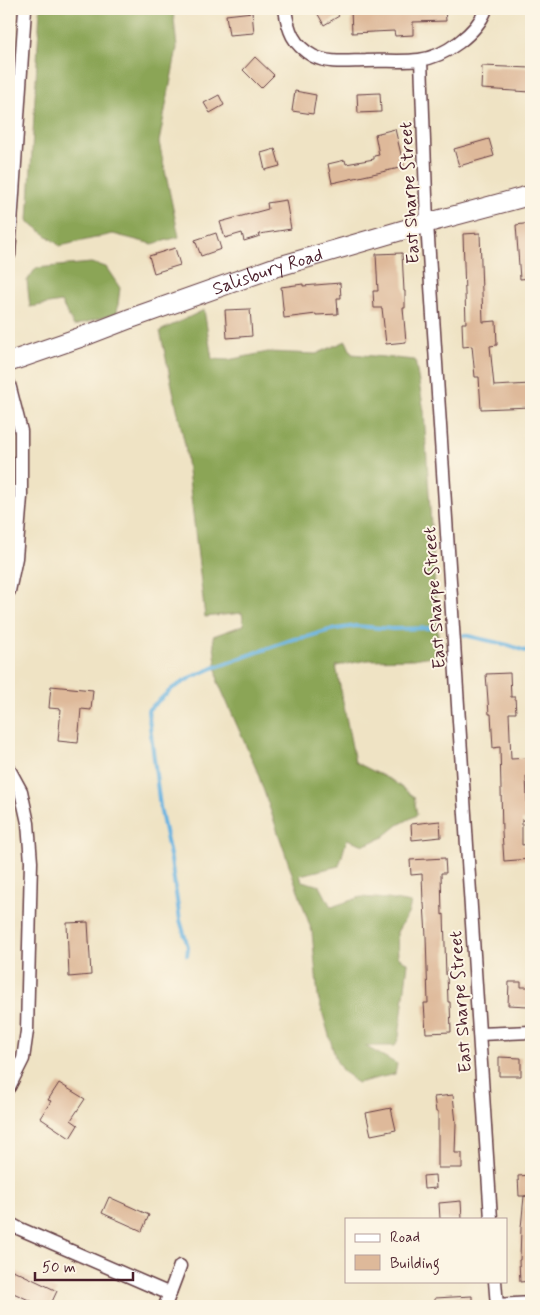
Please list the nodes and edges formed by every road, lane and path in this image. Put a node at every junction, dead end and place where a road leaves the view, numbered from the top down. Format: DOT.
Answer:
graph roads {
  1 [pos="25,9"];
  2 [pos="285,9"];
  3 [pos="486,9"];
  4 [pos="421,60"];
  5 [pos="10,188"];
  6 [pos="531,195"];
  7 [pos="427,223"];
  8 [pos="9,255"];
  9 [pos="9,362"];
  10 [pos="9,384"];
  11 [pos="9,591"];
  12 [pos="9,769"];
  13 [pos="531,1032"];
  14 [pos="480,1034"];
  15 [pos="9,1087"];
  16 [pos="491,1218"];
  17 [pos="9,1223"];
  18 [pos="180,1266"];
  19 [pos="495,1282"];
  20 [pos="167,1300"];
  21 [pos="531,1303"];
  22 [pos="497,1305"];
  1 -- 5 [label="street"];
  2 -- 4 [label="street"];
  3 -- 4 [label="street"];
  4 -- 7 [label="street, East Sharpe Street"];
  5 -- 8 [label="street"];
  6 -- 7 [label="street, Salisbury Road"];
  7 -- 9 [label="street, Salisbury Road"];
  7 -- 14 [label="street, East Sharpe Street"];
  10 -- 11 [label="street"];
  12 -- 15 [label="street"];
  13 -- 14 [label="street"];
  14 -- 16 [label="street, East Sharpe Street"];
  17 -- 20 [label="street"];
  18 -- 20 [label="street"];
  19 -- 22 [label="street"];
  21 -- 22 [label="street"];
}
